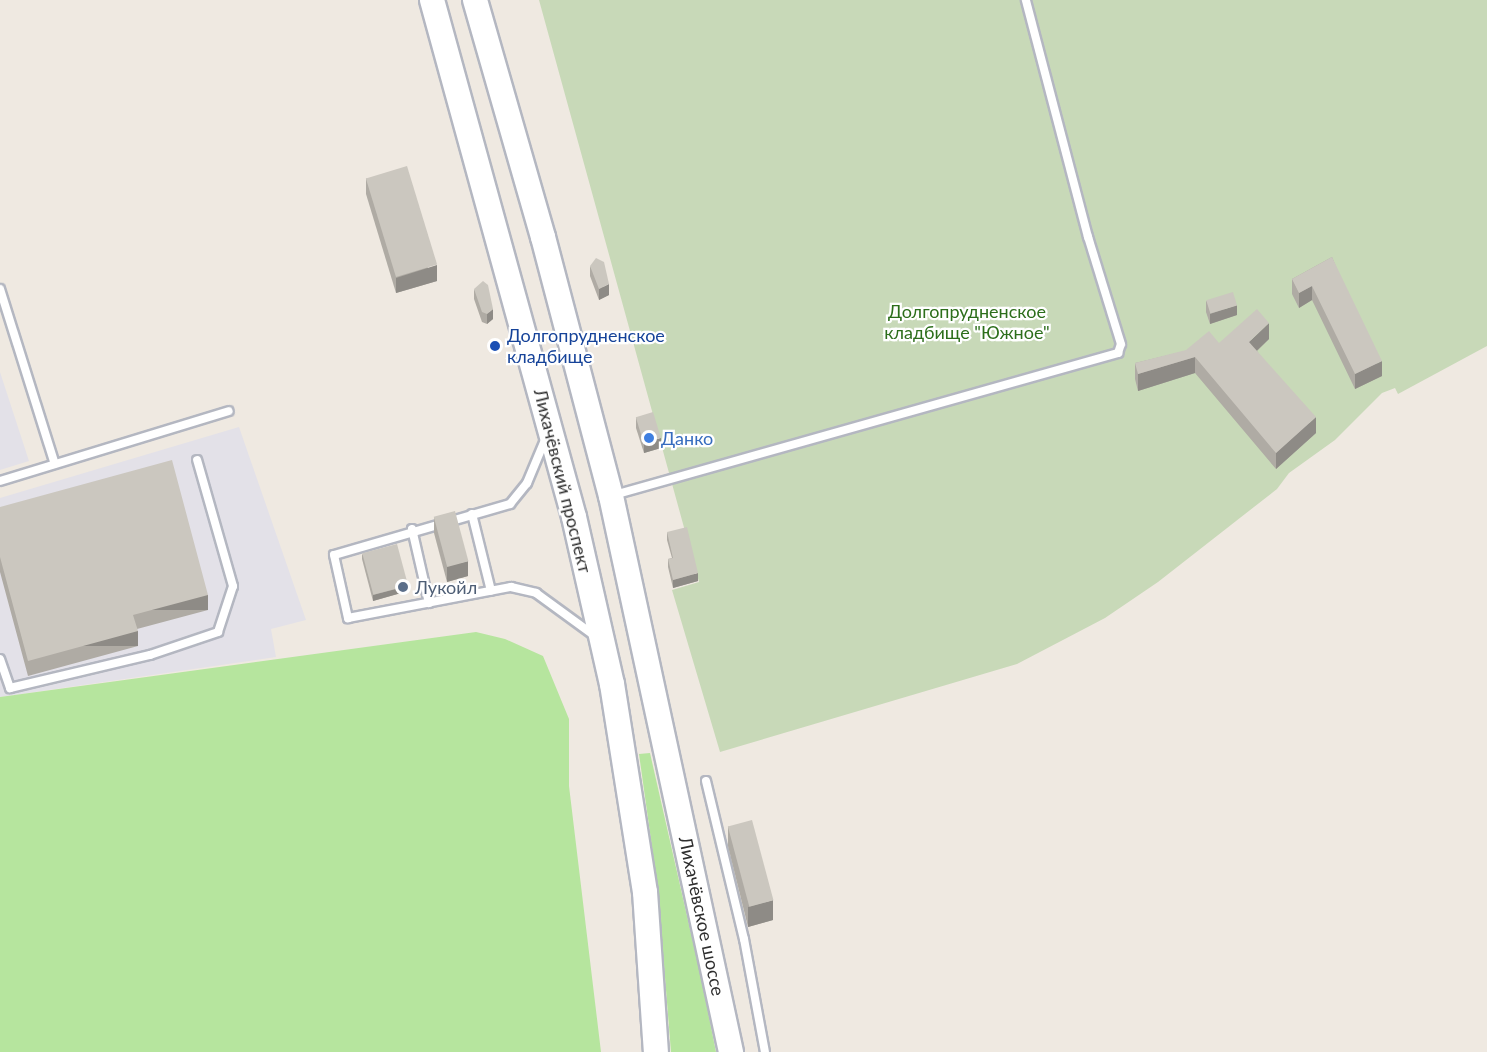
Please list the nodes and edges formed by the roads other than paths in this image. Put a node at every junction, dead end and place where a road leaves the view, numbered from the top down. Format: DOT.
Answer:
graph roads {
  1 [pos="432,0"];
  2 [pos="475,0"];
  3 [pos="1026,0"];
  4 [pos="0,289"];
  5 [pos="229,411"];
  6 [pos="547,418"];
  7 [pos="197,460"];
  8 [pos="55,464"];
  9 [pos="0,481"];
  10 [pos="611,496"];
  11 [pos="472,514"];
  12 [pos="412,529"];
  13 [pos="491,591"];
  14 [pos="429,603"];
  15 [pos="602,642"];
  16 [pos="0,659"];
  17 [pos="706,781"];
  18 [pos="656,1052"];
  19 [pos="731,1052"];
  20 [pos="765,1052"];
  1 -- 6 [label="main road, Лихачёвский проспект"];
  2 -- 10 [label="main road"];
  3 -- 10 [label="lane"];
  4 -- 8 [label="lane"];
  5 -- 8 [label="lane"];
  6 -- 11 [label="lane"];
  6 -- 15 [label="main road, Лихачёвский проспект"];
  7 -- 16 [label="lane"];
  8 -- 9 [label="lane"];
  10 -- 19 [label="main road, Лихачёвское шоссе"];
  11 -- 12 [label="lane"];
  11 -- 13 [label="lane"];
  12 -- 14 [label="lane"];
  12 -- 14 [label="lane"];
  13 -- 14 [label="lane"];
  13 -- 15 [label="lane"];
  15 -- 18 [label="main road, Лихачёвский проспект"];
  17 -- 20 [label="lane"];
}
